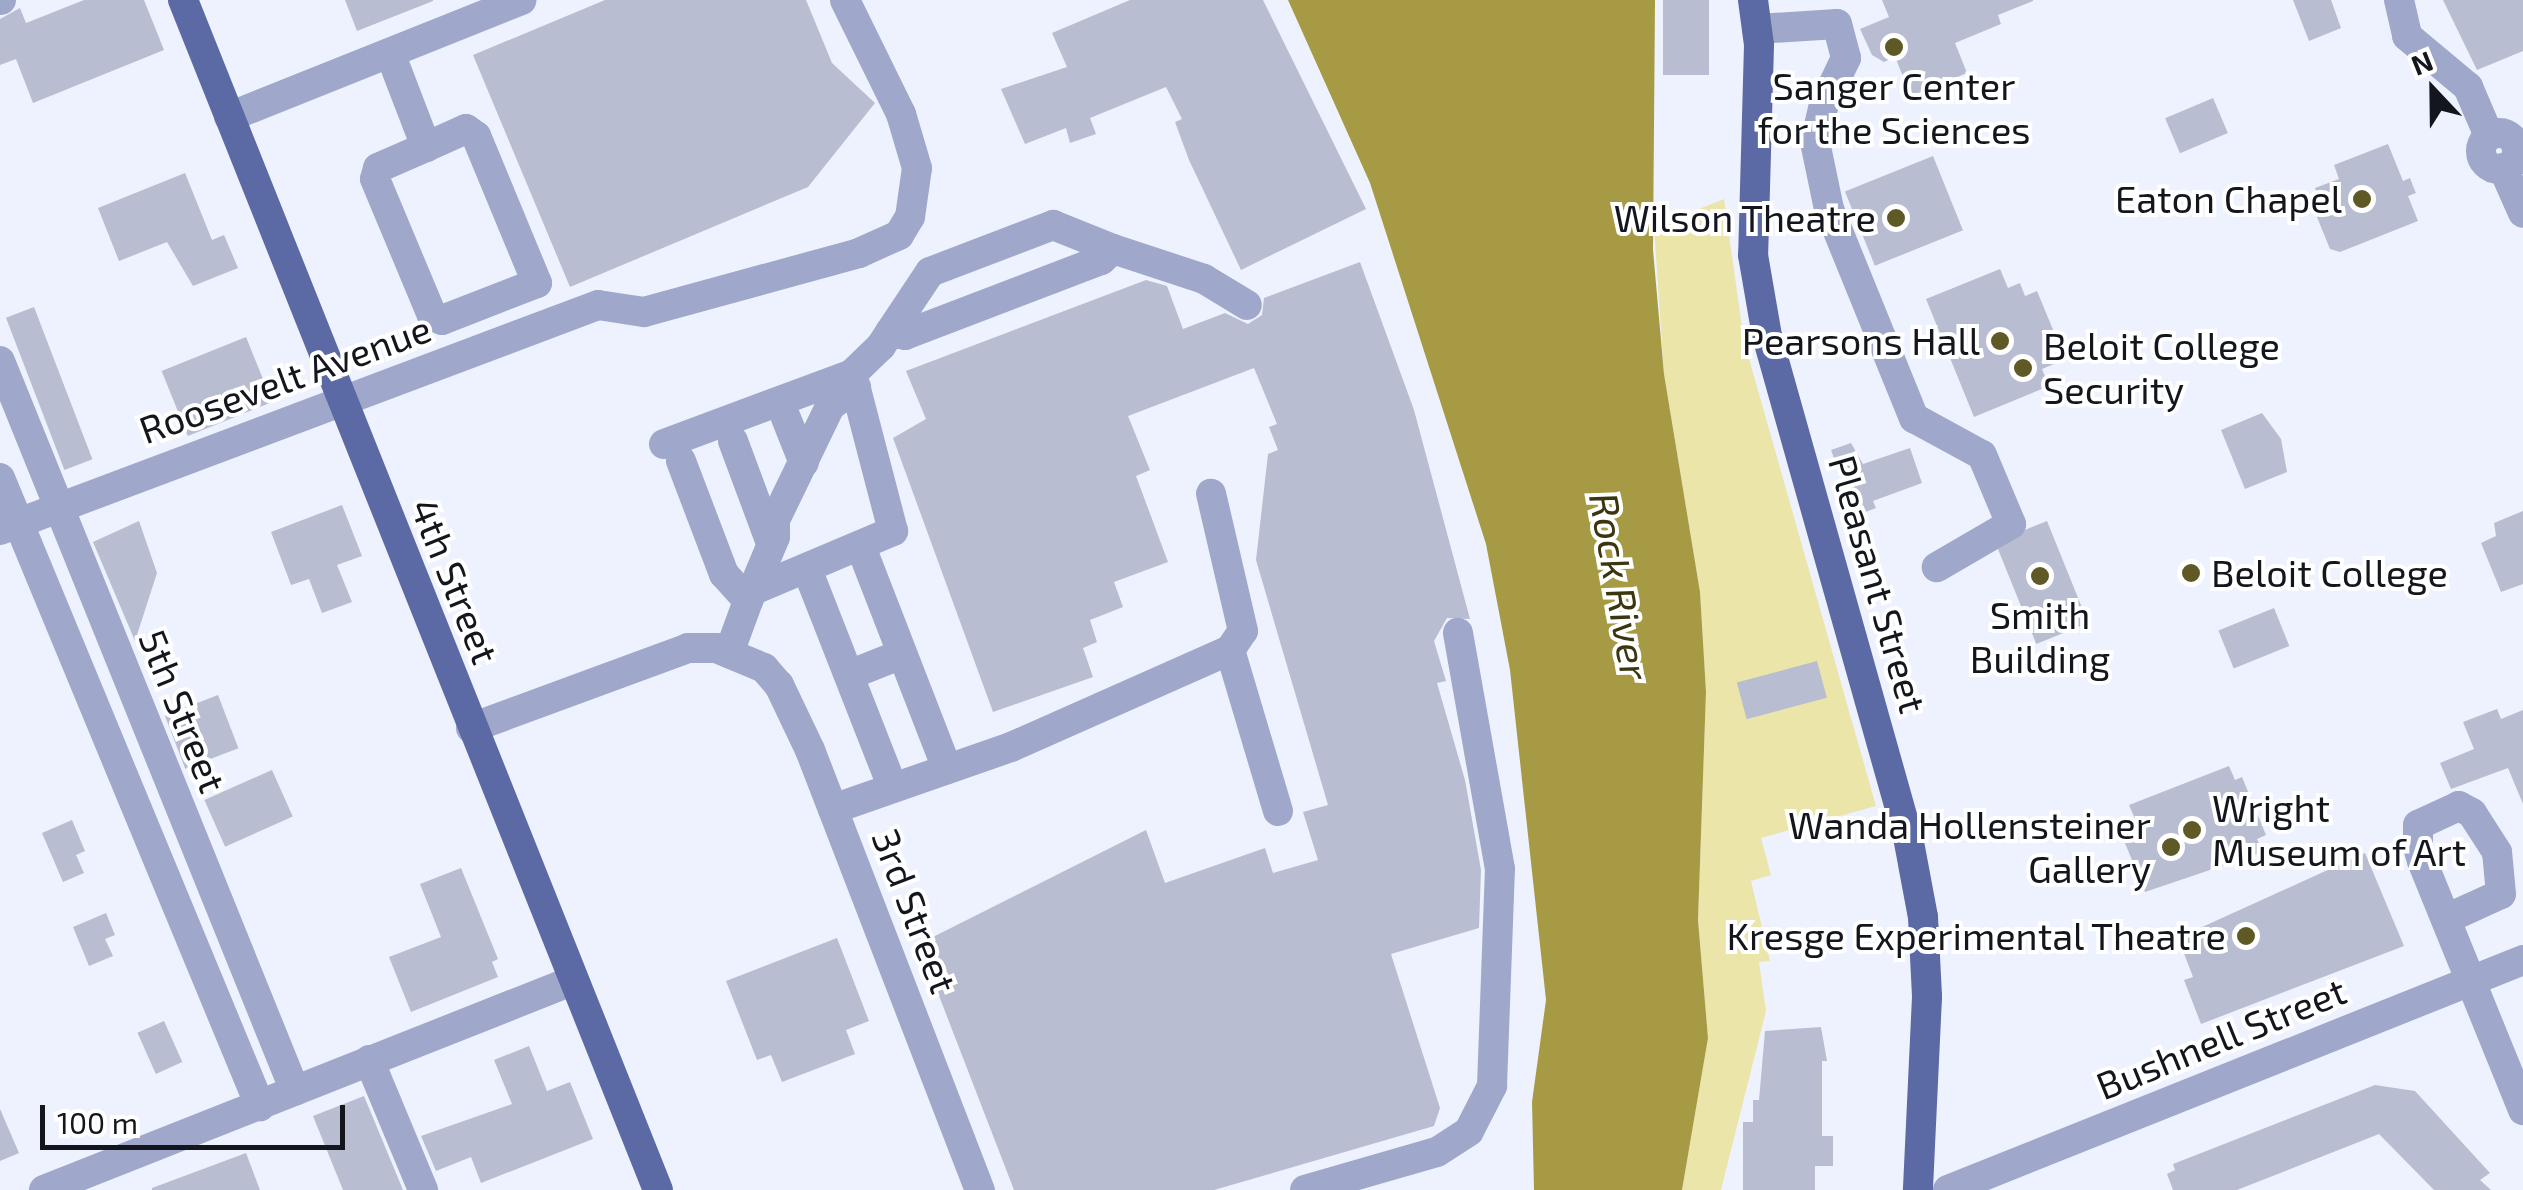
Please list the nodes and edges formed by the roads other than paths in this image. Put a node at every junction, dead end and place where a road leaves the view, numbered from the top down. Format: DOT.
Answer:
graph roads {
  1 [pos="183,0"];
  2 [pos="846,0"];
  3 [pos="2398,0"];
  4 [pos="516,1"];
  5 [pos="1755,15"];
  6 [pos="390,53"];
  7 [pos="229,116"];
  8 [pos="426,147"];
  9 [pos="2523,213"];
  10 [pos="1113,248"];
  11 [pos="536,284"];
  12 [pos="1247,305"];
  13 [pos="553,322"];
  14 [pos="890,332"];
  15 [pos="0,361"];
  16 [pos="850,386"];
  17 [pos="340,402"];
  18 [pos="786,418"];
  19 [pos="733,441"];
  20 [pos="804,463"];
  21 [pos="0,478"];
  22 [pos="1211,494"];
  23 [pos="795,498"];
  24 [pos="57,507"];
  25 [pos="9,526"];
  26 [pos="773,540"];
  27 [pos="862,547"];
  28 [pos="1937,567"];
  29 [pos="808,569"];
  30 [pos="752,595"];
  31 [pos="1458,634"];
  32 [pos="1230,650"];
  33 [pos="730,652"];
  34 [pos="902,654"];
  35 [pos="849,675"];
  36 [pos="471,728"];
  37 [pos="947,769"];
  38 [pos="894,788"];
  39 [pos="832,809"];
  40 [pos="1278,811"];
  41 [pos="2446,919"];
  42 [pos="2523,960"];
  43 [pos="572,980"];
  44 [pos="2471,981"];
  45 [pos="369,1060"];
  46 [pos="294,1090"];
  47 [pos="260,1106"];
  48 [pos="2523,1110"];
  49 [pos="44,1190"];
  50 [pos="423,1190"];
  51 [pos="658,1190"];
  52 [pos="980,1190"];
  53 [pos="1304,1190"];
  54 [pos="1918,1190"];
  55 [pos="1948,1190"];
  1 -- 7 [label="main road, 4th Street"];
  2 -- 13 [label="street, Roosevelt Avenue"];
  3 -- 9 [label="street"];
  4 -- 6 [label="street"];
  5 -- 28 [label="street"];
  5 -- 54 [label="main road, Pleasant Street"];
  6 -- 7 [label="street"];
  6 -- 8 [label="street"];
  7 -- 17 [label="main road, 4th Street"];
  8 -- 11 [label="street"];
  8 -- 11 [label="street"];
  10 -- 12 [label="street"];
  10 -- 14 [label="street"];
  10 -- 14 [label="street"];
  11 -- 13 [label="street"];
  13 -- 17 [label="street, Roosevelt Avenue"];
  14 -- 16 [label="street"];
  15 -- 24 [label="street, 5th Street"];
  16 -- 20 [label="street"];
  16 -- 23 [label="street"];
  16 -- 27 [label="street"];
  16 -- 30 [label="street"];
  17 -- 24 [label="street, Roosevelt Avenue"];
  17 -- 36 [label="main road, 4th Street"];
  18 -- 20 [label="street"];
  19 -- 26 [label="street"];
  20 -- 23 [label="street"];
  21 -- 25 [label="street"];
  22 -- 32 [label="street"];
  23 -- 26 [label="street"];
  24 -- 25 [label="street, Roosevelt Avenue"];
  24 -- 46 [label="street, 5th Street"];
  25 -- 47 [label="street"];
  26 -- 30 [label="street"];
  27 -- 29 [label="street"];
  27 -- 34 [label="street"];
  29 -- 30 [label="street"];
  29 -- 35 [label="street"];
  30 -- 33 [label="street"];
  31 -- 53 [label="street"];
  32 -- 37 [label="street"];
  32 -- 40 [label="street"];
  33 -- 36 [label="street"];
  33 -- 39 [label="street, 3rd Street"];
  34 -- 35 [label="street"];
  34 -- 37 [label="street"];
  35 -- 38 [label="street"];
  36 -- 43 [label="main road, 4th Street"];
  37 -- 38 [label="street"];
  38 -- 39 [label="street"];
  39 -- 52 [label="street, 3rd Street"];
  41 -- 44 [label="street"];
  42 -- 44 [label="street, Bushnell Street"];
  43 -- 45 [label="street"];
  43 -- 51 [label="main road, 4th Street"];
  44 -- 48 [label="street"];
  44 -- 55 [label="street, Bushnell Street"];
  45 -- 46 [label="street"];
  45 -- 50 [label="street"];
  46 -- 47 [label="street"];
  47 -- 49 [label="street"];
}
